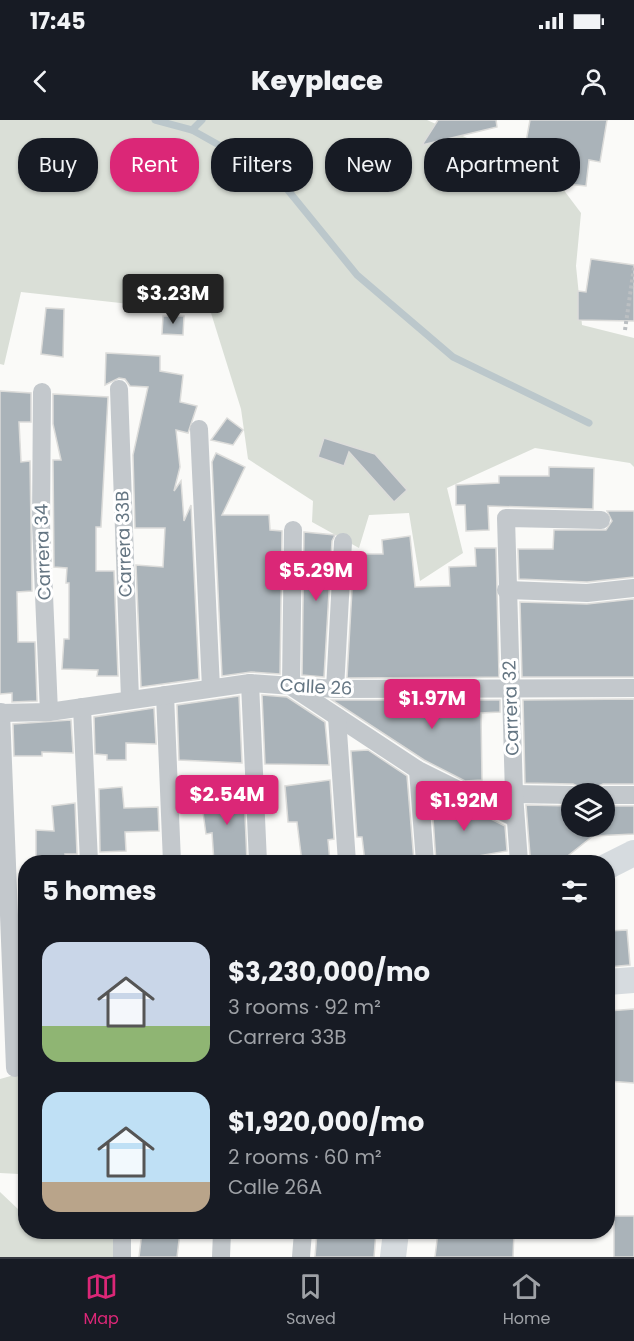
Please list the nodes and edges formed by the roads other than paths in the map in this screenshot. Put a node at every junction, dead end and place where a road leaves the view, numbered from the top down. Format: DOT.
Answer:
graph roads {
  1 [pos="119,389"];
  2 [pos="42,392"];
  3 [pos="199,429"];
  4 [pos="601,520"];
  5 [pos="293,530"];
  6 [pos="343,542"];
  7 [pos="634,588"];
  8 [pos="506,591"];
  9 [pos="250,683"];
  10 [pos="291,686"];
  11 [pos="211,688"];
  12 [pos="634,688"];
  13 [pos="335,689"];
  14 [pos="511,690"];
  15 [pos="165,695"];
  16 [pos="130,699"];
  17 [pos="82,707"];
  18 [pos="1,712"];
  19 [pos="49,712"];
  20 [pos="337,717"];
  21 [pos="418,770"];
  22 [pos="514,794"];
  23 [pos="561,795"];
  24 [pos="615,795"];
  25 [pos="634,795"];
  26 [pos="515,818"];
  27 [pos="634,853"];
  28 [pos="89,855"];
  29 [pos="172,855"];
  30 [pos="258,855"];
  31 [pos="347,855"];
  32 [pos="424,855"];
  33 [pos="518,855"];
  34 [pos="615,862"];
  35 [pos="634,980"];
  36 [pos="615,981"];
  37 [pos="13,1069"];
  38 [pos="122,1239"];
  39 [pos="222,1239"];
  40 [pos="302,1239"];
  41 [pos="395,1239"];
  42 [pos="122,1257"];
  43 [pos="221,1257"];
  44 [pos="301,1257"];
  45 [pos="393,1257"];
  1 -- 16 [label="street, Carrera 33B"];
  2 -- 19 [label="street, Carrera 34"];
  3 -- 11 [label="street"];
  4 -- 8 [label="street, Carrera 32"];
  5 -- 10 [label="street"];
  6 -- 13 [label="street"];
  7 -- 8 [label="street"];
  8 -- 14 [label="street, Carrera 32"];
  9 -- 10 [label="street, Calle 26"];
  9 -- 11 [label="street, Calle 26"];
  9 -- 30 [label="street"];
  10 -- 13 [label="street, Calle 26"];
  10 -- 20 [label="street"];
  11 -- 15 [label="street, Calle 26"];
  12 -- 14 [label="street, Calle 26"];
  13 -- 14 [label="street, Calle 26"];
  14 -- 22 [label="street, Carrera 32"];
  15 -- 16 [label="street, Calle 26"];
  15 -- 29 [label="street"];
  16 -- 17 [label="street, Calle 26"];
  17 -- 19 [label="street, Calle 26"];
  17 -- 28 [label="street"];
  18 -- 19 [label="street, Calle 26"];
  18 -- 37 [label="street"];
  20 -- 21 [label="street"];
  20 -- 31 [label="street"];
  21 -- 26 [label="street"];
  21 -- 32 [label="street"];
  22 -- 23 [label="street"];
  22 -- 26 [label="street, Carrera 32"];
  24 -- 25 [label="street"];
  26 -- 33 [label="street, Carrera 32"];
  27 -- 34 [label="main road"];
  35 -- 36 [label="main road"];
  38 -- 42 [label="street"];
  39 -- 43 [label="street"];
  40 -- 44 [label="street"];
  41 -- 45 [label="main road"];
}
